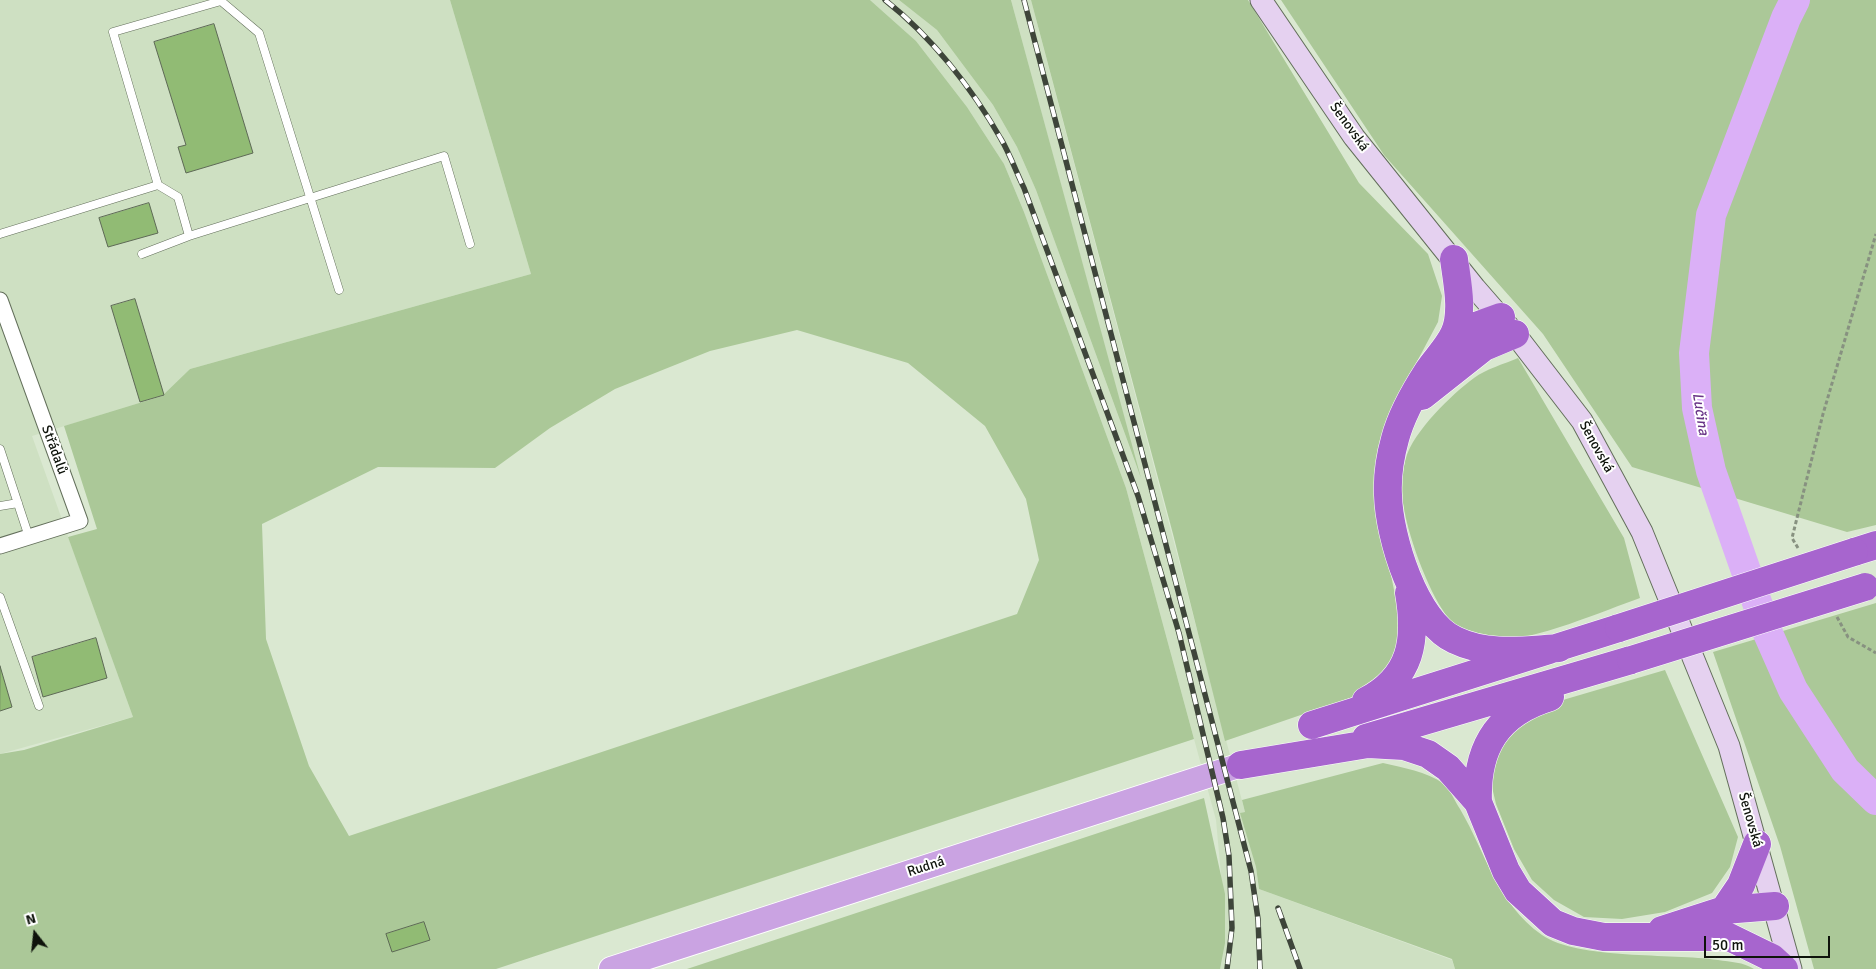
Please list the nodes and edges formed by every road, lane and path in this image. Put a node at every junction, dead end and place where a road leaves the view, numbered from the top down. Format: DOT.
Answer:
graph roads {
  1 [pos="1261,0"];
  2 [pos="158,186"];
  3 [pos="310,198"];
  4 [pos="0,234"];
  5 [pos="1876,234"];
  6 [pos="189,236"];
  7 [pos="470,244"];
  8 [pos="142,254"];
  9 [pos="1454,259"];
  10 [pos="338,290"];
  11 [pos="0,300"];
  12 [pos="1508,325"];
  13 [pos="1454,334"];
  14 [pos="1408,408"];
  15 [pos="0,448"];
  16 [pos="18,503"];
  17 [pos="0,506"];
  18 [pos="29,537"];
  19 [pos="1792,538"];
  20 [pos="0,546"];
  21 [pos="1865,549"];
  22 [pos="1405,569"];
  23 [pos="1871,586"];
  24 [pos="0,597"];
  25 [pos="1848,637"];
  26 [pos="1559,648"];
  27 [pos="1876,653"];
  28 [pos="1627,661"];
  29 [pos="39,706"];
  30 [pos="1312,725"];
  31 [pos="1322,751"];
  32 [pos="1241,765"];
  33 [pos="1478,802"];
  34 [pos="1757,844"];
  35 [pos="1775,909"];
  36 [pos="1724,910"];
  37 [pos="1729,937"];
  38 [pos="1637,939"];
  39 [pos="611,969"];
  40 [pos="1784,969"];
  41 [pos="1791,969"];
  1 -- 9 [label="street, Šenovská"];
  2 -- 3 [label="lane"];
  2 -- 4 [label="lane"];
  2 -- 6 [label="lane"];
  3 -- 6 [label="lane"];
  3 -- 7 [label="lane"];
  3 -- 10 [label="lane"];
  5 -- 19 [label="path"];
  6 -- 8 [label="lane"];
  9 -- 12 [label="street, Šenovská"];
  9 -- 13 [label="highway"];
  11 -- 18 [label="street, Střádalů"];
  12 -- 13 [label="highway"];
  12 -- 14 [label="highway"];
  12 -- 34 [label="street, Šenovská"];
  13 -- 14 [label="highway"];
  14 -- 22 [label="highway"];
  15 -- 16 [label="lane"];
  16 -- 17 [label="lane"];
  16 -- 18 [label="lane"];
  18 -- 20 [label="street, Střádalů"];
  21 -- 26 [label="highway, bridge"];
  22 -- 26 [label="highway"];
  22 -- 30 [label="highway"];
  23 -- 28 [label="highway, bridge"];
  24 -- 29 [label="lane"];
  25 -- 27 [label="path"];
  26 -- 30 [label="highway"];
  28 -- 31 [label="highway"];
  28 -- 33 [label="highway"];
  30 -- 32 [label="highway"];
  31 -- 32 [label="highway"];
  31 -- 33 [label="highway"];
  32 -- 39 [label="main road, Rudná"];
  33 -- 38 [label="highway"];
  34 -- 35 [label="street, Šenovská"];
  34 -- 36 [label="highway"];
  35 -- 36 [label="highway"];
  35 -- 37 [label="highway"];
  35 -- 41 [label="street, Šenovská"];
  36 -- 38 [label="highway"];
  37 -- 38 [label="highway"];
  37 -- 40 [label="highway"];
}
